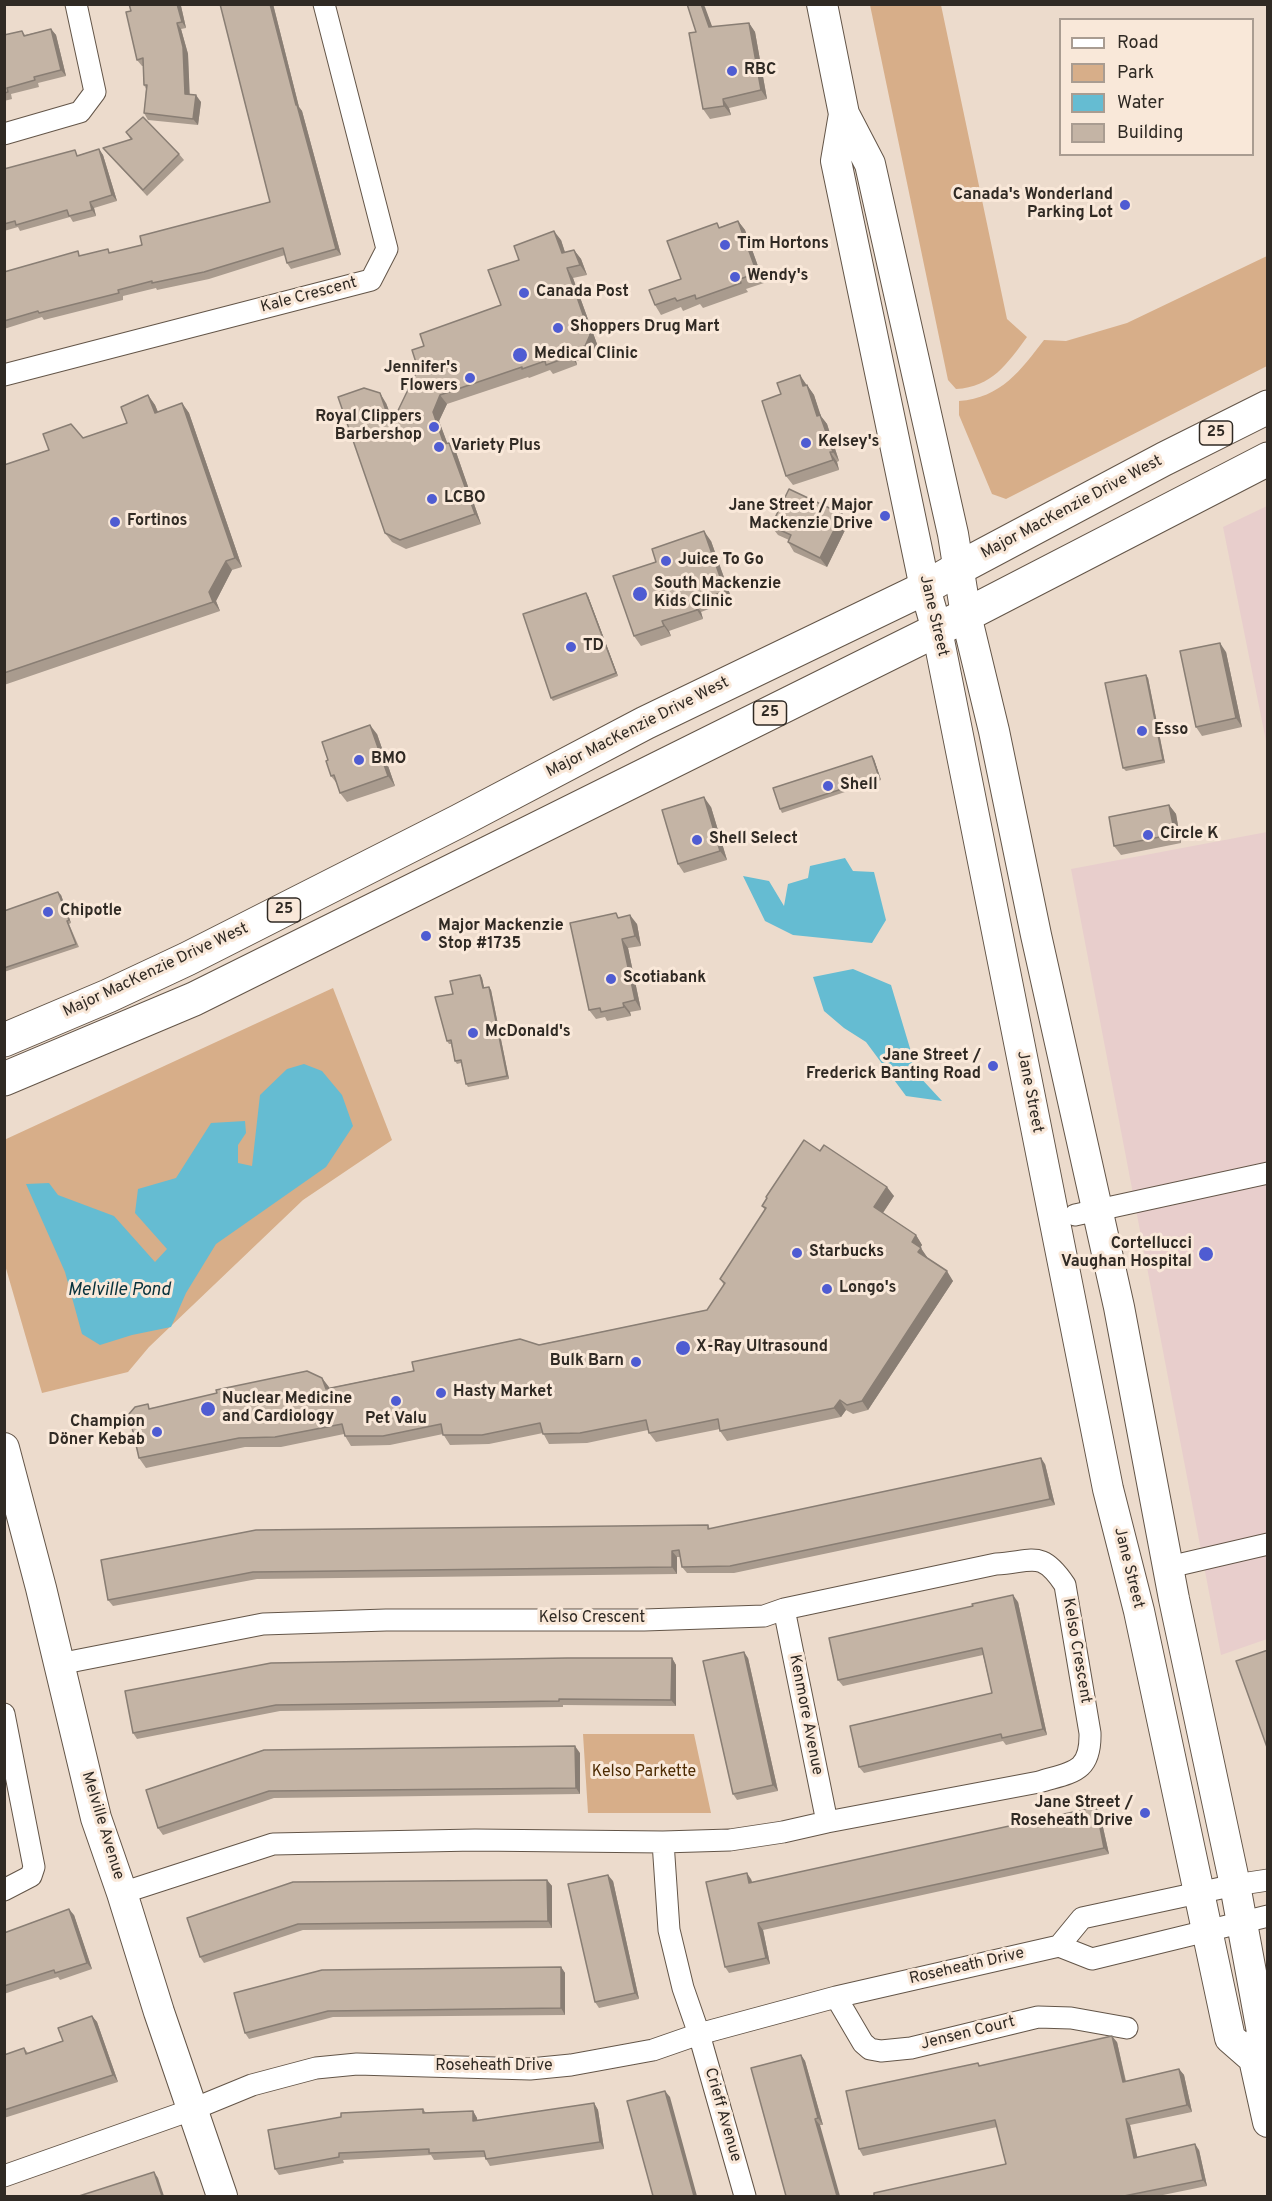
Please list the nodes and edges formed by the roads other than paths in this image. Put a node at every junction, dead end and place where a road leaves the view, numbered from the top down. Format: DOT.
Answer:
graph roads {
  1 [pos="76,4"];
  2 [pos="324,4"];
  3 [pos="822,4"];
  4 [pos="844,114"];
  5 [pos="4,134"];
  6 [pos="4,375"];
  7 [pos="1268,407"];
  8 [pos="1268,459"];
  9 [pos="959,568"];
  10 [pos="925,588"];
  11 [pos="966,615"];
  12 [pos="937,630"];
  13 [pos="4,1040"];
  14 [pos="4,1079"];
  15 [pos="1268,1173"];
  16 [pos="1087,1213"];
  17 [pos="4,1448"];
  18 [pos="1268,1545"];
  19 [pos="1169,1567"];
  20 [pos="784,1609"];
  21 [pos="59,1664"];
  22 [pos="4,1714"];
  23 [pos="826,1822"];
  24 [pos="663,1842"];
  25 [pos="1268,1880"];
  26 [pos="1235,1885"];
  27 [pos="4,1890"];
  28 [pos="122,1893"];
  29 [pos="1200,1893"];
  30 [pos="1254,1919"];
  31 [pos="1208,1929"];
  32 [pos="1059,1946"];
  33 [pos="836,1997"];
  34 [pos="1127,2028"];
  35 [pos="699,2034"];
  36 [pos="1254,2059"];
  37 [pos="191,2110"];
  38 [pos="1268,2122"];
  39 [pos="4,2176"];
  40 [pos="222,2196"];
  41 [pos="745,2196"];
  1 -- 5 [label="street"];
  2 -- 6 [label="street, Kale Crescent"];
  3 -- 4 [label="main road, Jane Street"];
  4 -- 9 [label="main road, Jane Street"];
  4 -- 10 [label="main road, Jane Street"];
  7 -- 9 [label="main road, Major MacKenzie Drive West / 25"];
  8 -- 11 [label="main road, 25"];
  9 -- 10 [label="main road, Major MacKenzie Drive West / 25"];
  9 -- 11 [label="main road, Jane Street"];
  10 -- 12 [label="main road, Jane Street"];
  10 -- 13 [label="main road, Major MacKenzie Drive West / 25"];
  11 -- 12 [label="main road, 25"];
  11 -- 16 [label="main road, Jane Street"];
  12 -- 14 [label="main road, 25"];
  12 -- 29 [label="main road, Jane Street"];
  15 -- 16 [label="street"];
  16 -- 19 [label="main road, Jane Street"];
  17 -- 21 [label="main road, Melville Avenue"];
  18 -- 19 [label="street"];
  19 -- 26 [label="main road, Jane Street"];
  20 -- 21 [label="street, Kelso Crescent"];
  20 -- 23 [label="street, Kenmore Avenue"];
  20 -- 23 [label="street, Kelso Crescent"];
  21 -- 28 [label="main road, Melville Avenue"];
  22 -- 27 [label="street"];
  23 -- 24 [label="street, Kelso Crescent"];
  24 -- 28 [label="street, Kelso Crescent"];
  24 -- 35 [label="street, Crieff Avenue"];
  25 -- 26 [label="street"];
  26 -- 29 [label="street"];
  26 -- 30 [label="main road, Jane Street"];
  28 -- 37 [label="main road, Melville Avenue"];
  29 -- 31 [label="main road, Jane Street"];
  29 -- 32 [label="street"];
  30 -- 31 [label="street"];
  30 -- 36 [label="main road, Jane Street"];
  31 -- 32 [label="street"];
  31 -- 36 [label="main road, Jane Street"];
  32 -- 33 [label="street, Roseheath Drive"];
  33 -- 34 [label="street, Jensen Court"];
  33 -- 35 [label="street, Roseheath Drive"];
  35 -- 37 [label="street, Roseheath Drive"];
  35 -- 41 [label="street, Crieff Avenue"];
  36 -- 38 [label="main road, Jane Street"];
  37 -- 39 [label="street, Roseheath Drive"];
  37 -- 40 [label="main road, Melville Avenue"];
}
